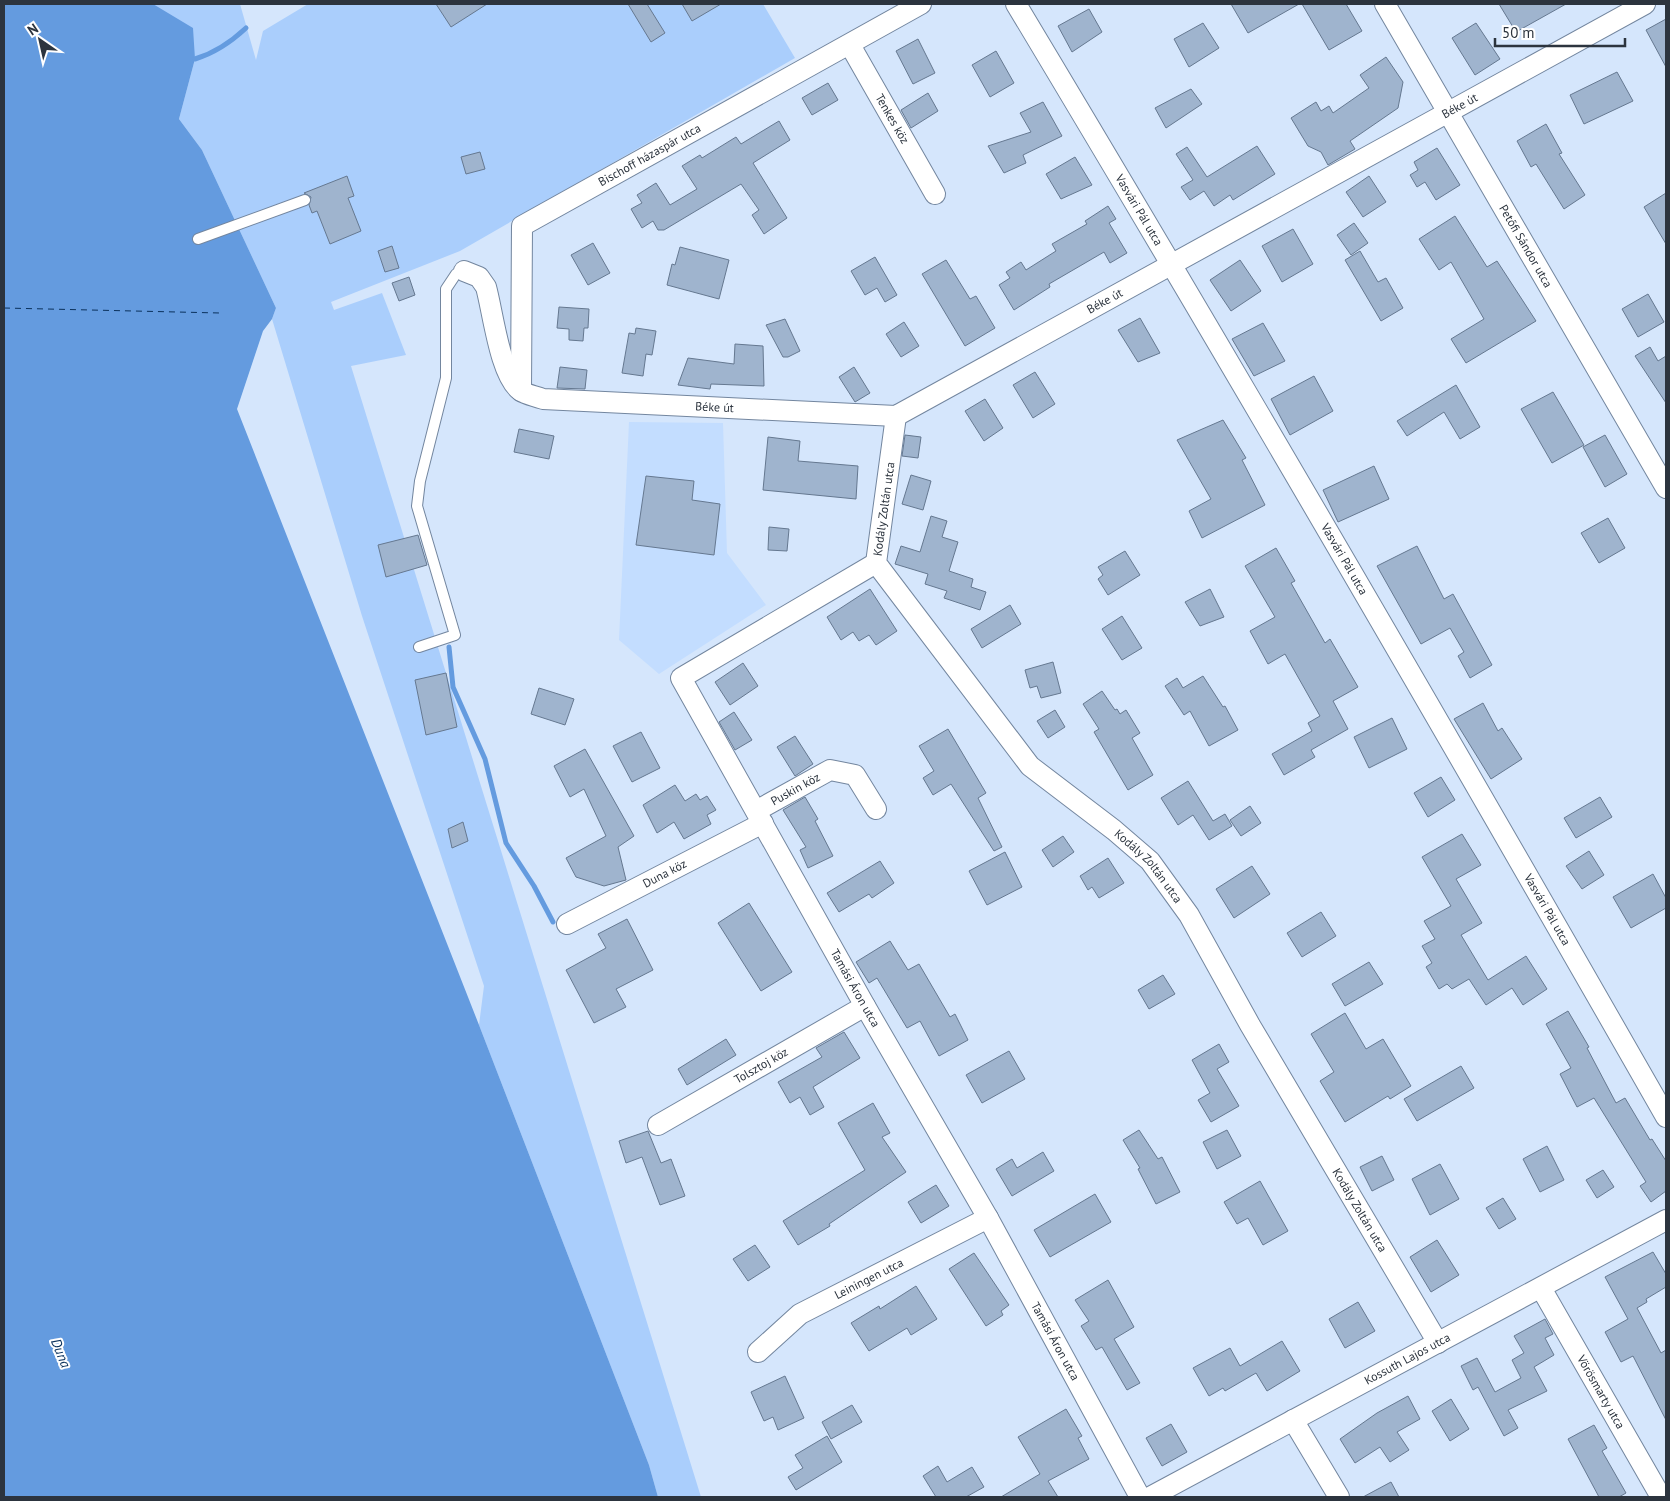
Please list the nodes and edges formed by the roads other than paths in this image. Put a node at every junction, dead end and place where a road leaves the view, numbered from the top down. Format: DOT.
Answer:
graph roads {
  1 [pos="921,4"];
  2 [pos="1016,4"];
  3 [pos="1385,4"];
  4 [pos="1645,4"];
  5 [pos="850,45"];
  6 [pos="1447,113"];
  7 [pos="935,194"];
  8 [pos="305,200"];
  9 [pos="198,238"];
  10 [pos="1172,264"];
  11 [pos="464,270"];
  12 [pos="521,391"];
  13 [pos="896,416"];
  14 [pos="1666,488"];
  15 [pos="876,563"];
  16 [pos="419,647"];
  17 [pos="876,809"];
  18 [pos="760,817"];
  19 [pos="567,924"];
  20 [pos="865,1006"];
  21 [pos="1666,1117"];
  22 [pos="658,1125"];
  23 [pos="988,1218"];
  24 [pos="1666,1220"];
  25 [pos="1540,1288"];
  26 [pos="1438,1343"];
  27 [pos="758,1352"];
  28 [pos="1294,1420"];
  29 [pos="1140,1497"];
  30 [pos="1150,1497"];
  31 [pos="1339,1497"];
  32 [pos="1661,1497"];
  1 -- 5 [label="street, Bischoff házaspár utca"];
  2 -- 10 [label="street, Vasvári Pál utca"];
  3 -- 6 [label="street, Petőfi Sándor utca"];
  4 -- 6 [label="street, Béke út"];
  5 -- 7 [label="street, Tenkes köz"];
  5 -- 12 [label="street, Bischoff házaspár utca"];
  6 -- 10 [label="street, Béke út"];
  6 -- 14 [label="street, Petőfi Sándor utca"];
  8 -- 9 [label="lane"];
  10 -- 13 [label="street, Béke út"];
  10 -- 21 [label="street, Vasvári Pál utca"];
  11 -- 12 [label="street"];
  11 -- 16 [label="lane"];
  12 -- 13 [label="street, Béke út"];
  13 -- 15 [label="street, Kodály Zoltán utca"];
  15 -- 18 [label="street, Tamási Áron utca"];
  15 -- 26 [label="street, Kodály Zoltán utca"];
  17 -- 18 [label="street, Puskin köz"];
  18 -- 19 [label="street, Duna köz"];
  18 -- 20 [label="street, Tamási Áron utca"];
  20 -- 22 [label="street, Tolsztoj köz"];
  20 -- 23 [label="street, Tamási Áron utca"];
  23 -- 27 [label="street, Leiningen utca"];
  23 -- 29 [label="street, Tamási Áron utca"];
  24 -- 25 [label="street, Kossuth Lajos utca"];
  25 -- 26 [label="street, Kossuth Lajos utca"];
  25 -- 32 [label="street, Vörösmarty utca"];
  26 -- 28 [label="street, Kossuth Lajos utca"];
  28 -- 30 [label="street, Kossuth Lajos utca"];
  28 -- 31 [label="street"];
}
